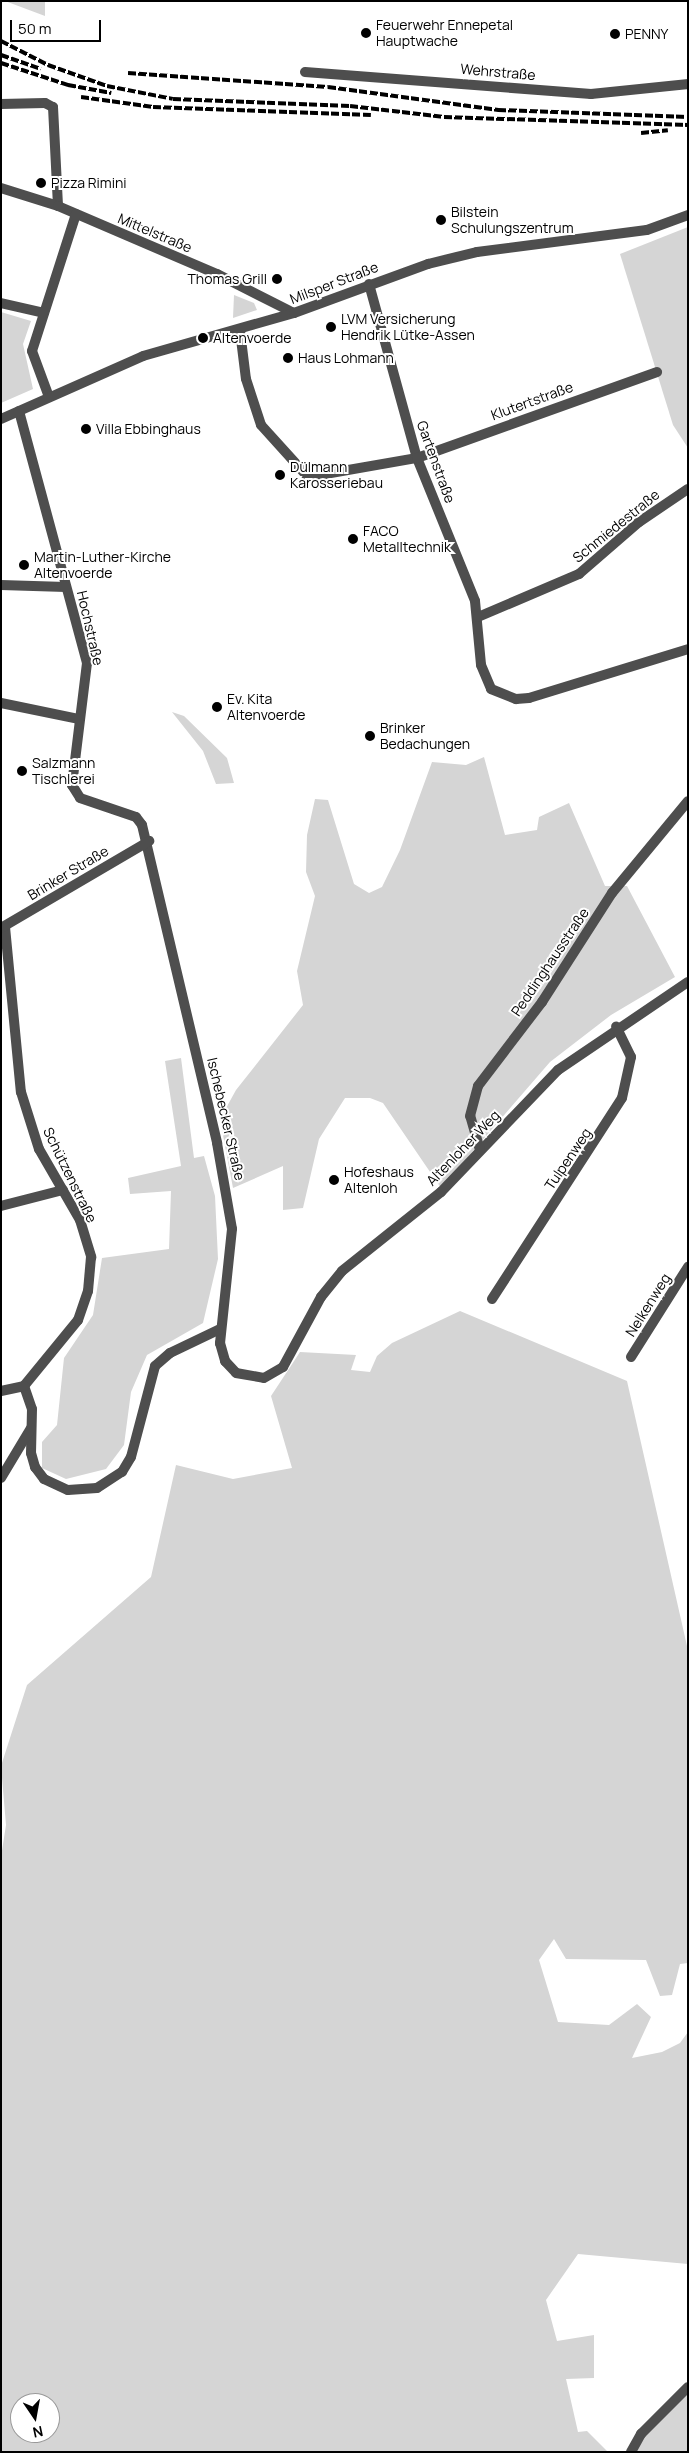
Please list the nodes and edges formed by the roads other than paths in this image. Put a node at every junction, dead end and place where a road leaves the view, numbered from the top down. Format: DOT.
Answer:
graph roads {
  1 [pos="305,72"];
  2 [pos="688,84"];
  3 [pos="1,104"];
  4 [pos="1,188"];
  5 [pos="58,206"];
  6 [pos="76,214"];
  7 [pos="688,216"];
  8 [pos="369,284"];
  9 [pos="1,304"];
  10 [pos="44,313"];
  11 [pos="294,313"];
  12 [pos="240,331"];
  13 [pos="657,372"];
  14 [pos="49,397"];
  15 [pos="19,411"];
  16 [pos="1,419"];
  17 [pos="417,458"];
  18 [pos="688,489"];
  19 [pos="1,585"];
  20 [pos="66,587"];
  21 [pos="478,617"];
  22 [pos="688,649"];
  23 [pos="1,703"];
  24 [pos="79,719"];
  25 [pos="688,801"];
  26 [pos="148,841"];
  27 [pos="3,928"];
  28 [pos="688,982"];
  29 [pos="616,1026"];
  30 [pos="480,1150"];
  31 [pos="62,1190"];
  32 [pos="1,1206"];
  33 [pos="688,1267"];
  34 [pos="492,1299"];
  35 [pos="220,1329"];
  36 [pos="631,1357"];
  37 [pos="264,1378"];
  38 [pos="24,1386"];
  39 [pos="1,1391"];
  40 [pos="31,1427"];
  41 [pos="1,1478"];
  42 [pos="688,2387"];
  43 [pos="631,2452"];
  1 -- 2 [label="street, Wehrstraße"];
  3 -- 5 [label="street"];
  4 -- 5 [label="street, Mittelstraße"];
  5 -- 6 [label="street, Mittelstraße"];
  6 -- 10 [label="street"];
  6 -- 11 [label="street, Mittelstraße"];
  7 -- 8 [label="street, Milsper Straße"];
  8 -- 11 [label="street, Milsper Straße"];
  8 -- 17 [label="street, Gartenstraße"];
  9 -- 10 [label="street"];
  10 -- 14 [label="street"];
  11 -- 12 [label="street, Milsper Straße"];
  12 -- 14 [label="street, Milsper Straße"];
  12 -- 17 [label="street, Klutertstraße"];
  13 -- 17 [label="street, Klutertstraße"];
  14 -- 15 [label="street, Milsper Straße"];
  15 -- 16 [label="street, Milsper Straße"];
  15 -- 20 [label="street, Hochstraße"];
  17 -- 21 [label="street, Gartenstraße"];
  18 -- 21 [label="street, Schmiedestraße"];
  19 -- 20 [label="street"];
  20 -- 24 [label="street, Hochstraße"];
  21 -- 22 [label="street, Gartenstraße"];
  23 -- 24 [label="street"];
  24 -- 26 [label="street, Hochstraße"];
  25 -- 30 [label="street, Peddinghausstraße"];
  26 -- 27 [label="street, Brinker Straße"];
  26 -- 35 [label="street, Ischebecker Straße"];
  27 -- 31 [label="street, Schützenstraße"];
  28 -- 29 [label="street, Altenloher Weg"];
  29 -- 30 [label="street, Altenloher Weg"];
  29 -- 34 [label="street, Tulpenweg"];
  30 -- 37 [label="street, Altenloher Weg"];
  31 -- 32 [label="street"];
  31 -- 38 [label="street, Schützenstraße"];
  33 -- 36 [label="street, Nelkenweg"];
  35 -- 37 [label="street, Ischebecker Straße"];
  35 -- 40 [label="street"];
  38 -- 39 [label="street"];
  38 -- 40 [label="street"];
  40 -- 41 [label="street"];
  42 -- 43 [label="street"];
}
